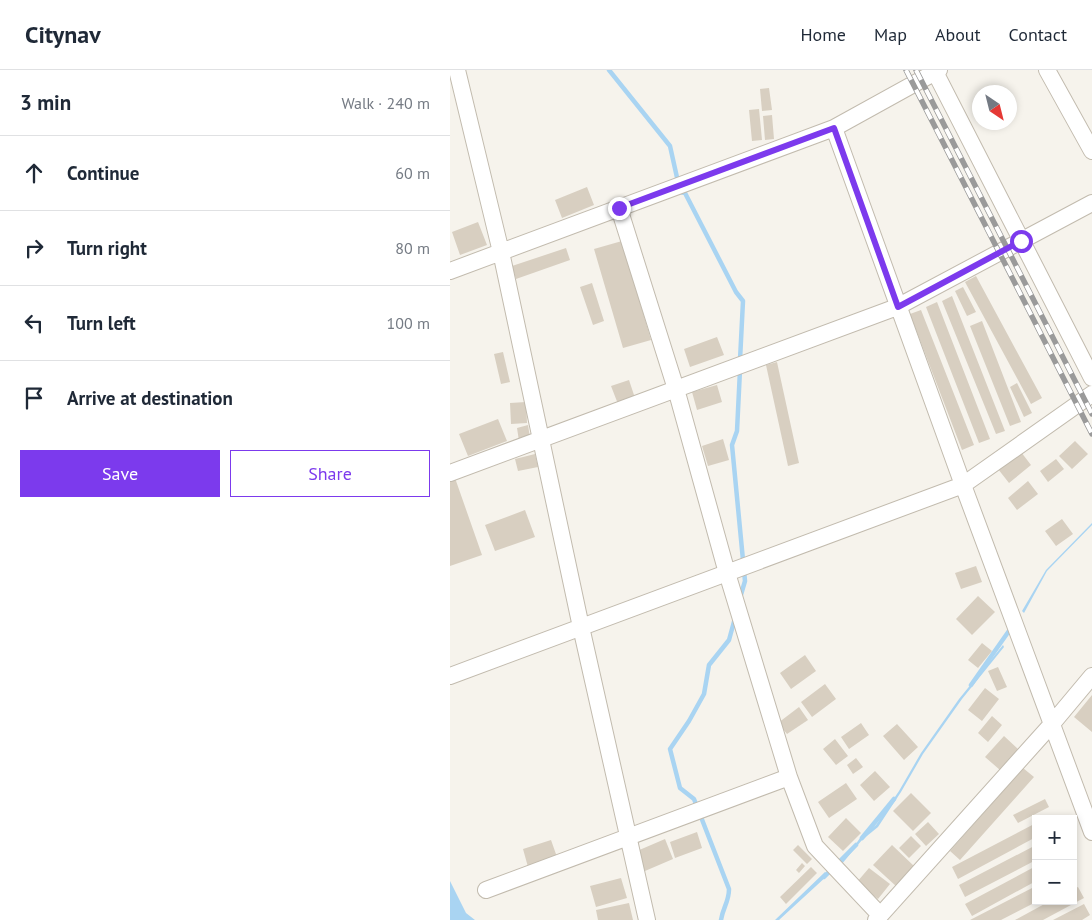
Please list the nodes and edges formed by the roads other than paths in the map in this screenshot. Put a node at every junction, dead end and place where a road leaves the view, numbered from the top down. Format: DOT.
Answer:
graph roads {
  1 [pos="457,70"];
  2 [pos="1047,70"];
  3 [pos="936,71"];
  4 [pos="834,128"];
  5 [pos="1092,151"];
  6 [pos="1092,203"];
  7 [pos="619,208"];
  8 [pos="1021,241"];
  9 [pos="501,252"];
  10 [pos="450,271"];
  11 [pos="898,307"];
  12 [pos="1092,378"];
  13 [pos="676,389"];
  14 [pos="1092,394"];
  15 [pos="541,440"];
  16 [pos="450,473"];
  17 [pos="963,485"];
  18 [pos="727,572"];
  19 [pos="581,627"];
  20 [pos="450,676"];
  21 [pos="1092,676"];
  22 [pos="1051,725"];
  23 [pos="789,777"];
  24 [pos="1092,832"];
  25 [pos="629,837"];
  26 [pos="486,890"];
  27 [pos="878,918"];
  28 [pos="647,920"];
  1 -- 9 [label="street"];
  2 -- 5 [label="street"];
  3 -- 4 [label="street"];
  3 -- 8 [label="street"];
  4 -- 7 [label="street"];
  4 -- 11 [label="street"];
  6 -- 8 [label="street"];
  7 -- 9 [label="street"];
  7 -- 13 [label="street"];
  8 -- 11 [label="street"];
  8 -- 12 [label="street"];
  9 -- 10 [label="street"];
  9 -- 15 [label="street"];
  11 -- 13 [label="street"];
  11 -- 17 [label="street"];
  13 -- 15 [label="street"];
  13 -- 18 [label="street"];
  14 -- 17 [label="street"];
  15 -- 16 [label="street"];
  15 -- 19 [label="street"];
  17 -- 18 [label="street"];
  17 -- 22 [label="street"];
  18 -- 19 [label="street"];
  18 -- 23 [label="street"];
  19 -- 20 [label="street"];
  19 -- 25 [label="street"];
  21 -- 22 [label="street"];
  22 -- 24 [label="street"];
  22 -- 27 [label="street"];
  23 -- 25 [label="street"];
  23 -- 27 [label="street"];
  25 -- 26 [label="street"];
  25 -- 28 [label="street"];
}
